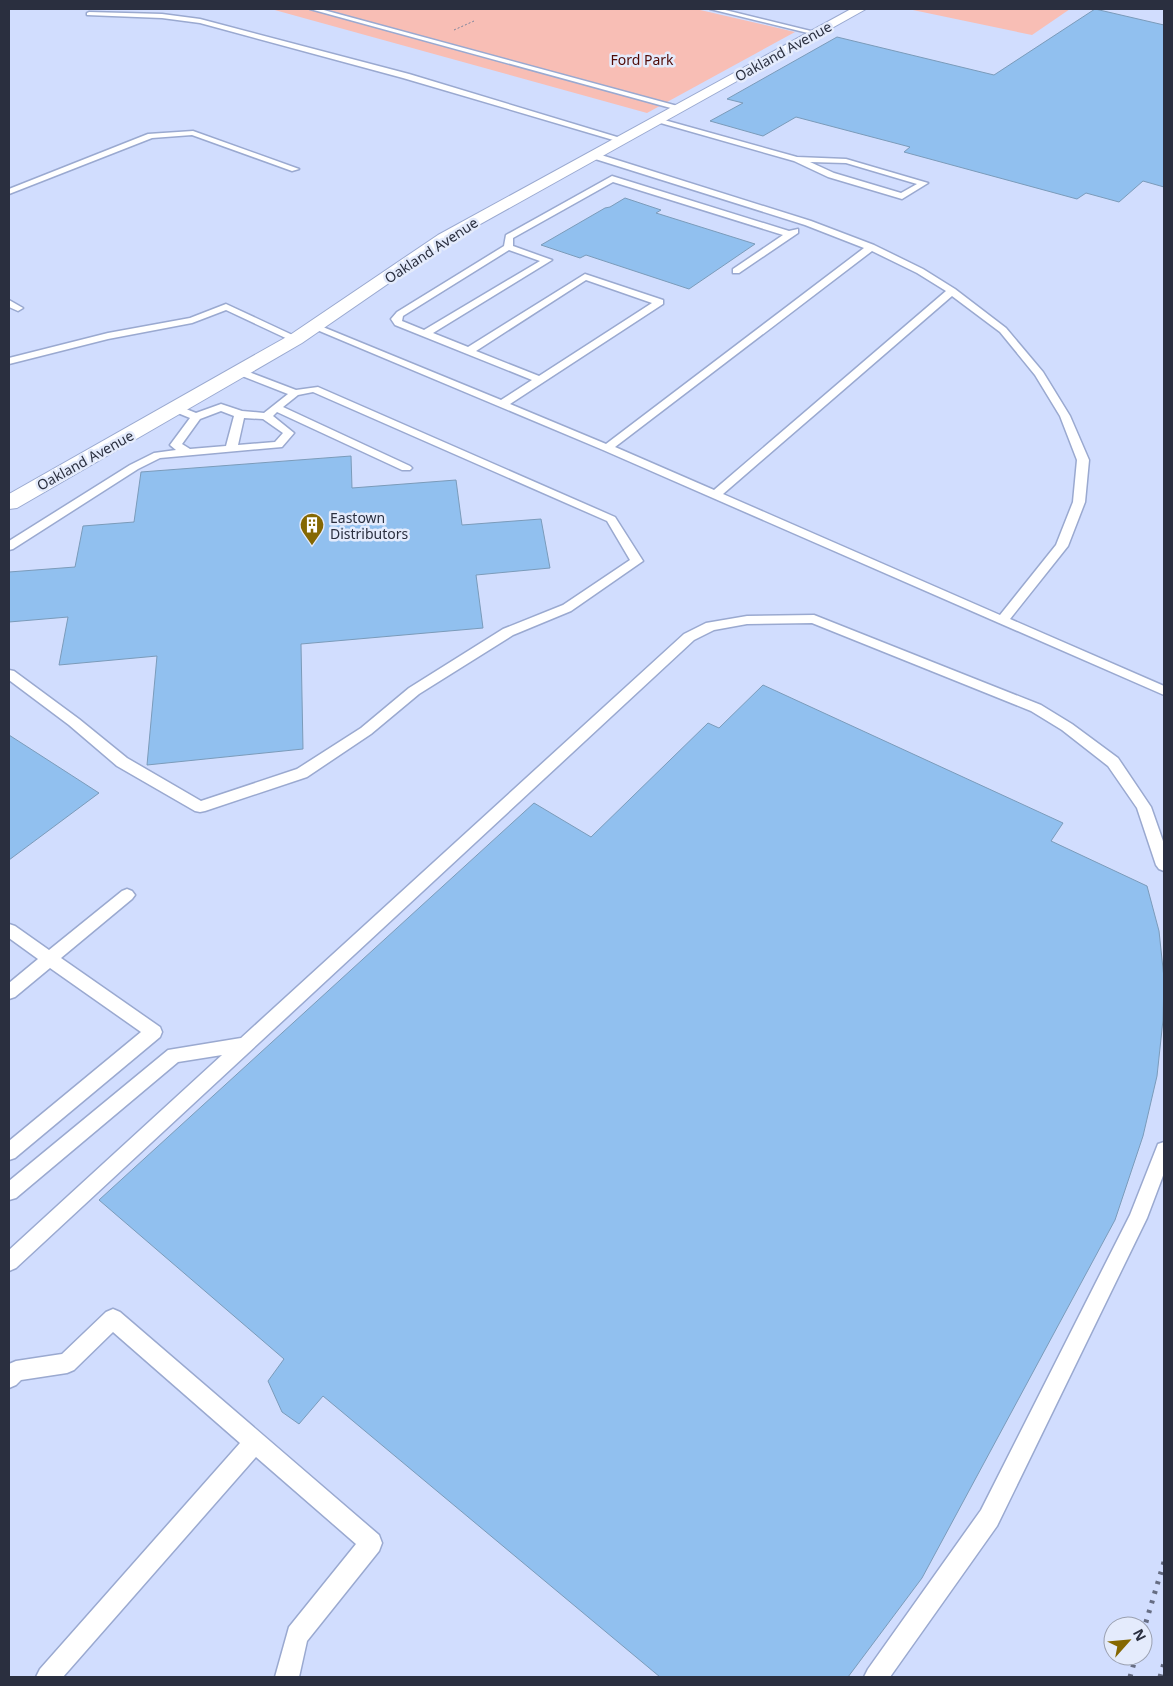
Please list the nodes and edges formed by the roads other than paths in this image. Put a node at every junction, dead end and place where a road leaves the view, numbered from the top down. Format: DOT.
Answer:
graph roads {
  1 [pos="313,9"];
  2 [pos="713,9"];
  3 [pos="860,9"];
  4 [pos="89,14"];
  5 [pos="816,33"];
  6 [pos="681,108"];
  7 [pos="660,120"];
  8 [pos="623,140"];
  9 [pos="595,156"];
  10 [pos="797,159"];
  11 [pos="295,169"];
  12 [pos="9,192"];
  13 [pos="808,222"];
  14 [pos="790,234"];
  15 [pos="508,247"];
  16 [pos="871,247"];
  17 [pos="736,271"];
  18 [pos="952,291"];
  19 [pos="9,303"];
  20 [pos="18,308"];
  21 [pos="315,327"];
  22 [pos="425,334"];
  23 [pos="296,340"];
  24 [pos="468,351"];
  25 [pos="9,361"];
  26 [pos="240,372"];
  27 [pos="540,380"];
  28 [pos="295,393"];
  29 [pos="501,405"];
  30 [pos="276,408"];
  31 [pos="177,409"];
  32 [pos="240,414"];
  33 [pos="266,416"];
  34 [pos="196,417"];
  35 [pos="231,448"];
  36 [pos="607,448"];
  37 [pos="188,452"];
  38 [pos="406,468"];
  39 [pos="715,495"];
  40 [pos="9,503"];
  41 [pos="9,546"];
  42 [pos="1003,620"];
  43 [pos="9,674"];
  44 [pos="1164,691"];
  45 [pos="1164,865"];
  46 [pos="127,895"];
  47 [pos="9,930"];
  48 [pos="50,960"];
  49 [pos="9,992"];
  50 [pos="245,1044"];
  51 [pos="1164,1150"];
  52 [pos="9,1152"];
  53 [pos="9,1192"];
  54 [pos="9,1262"];
  55 [pos="9,1378"];
  56 [pos="255,1442"];
  57 [pos="48,1677"];
  58 [pos="287,1677"];
  59 [pos="876,1677"];
  1 -- 6 [label="lane"];
  2 -- 5 [label="lane"];
  3 -- 5 [label="street, Oakland Avenue"];
  4 -- 8 [label="lane"];
  5 -- 6 [label="street, Oakland Avenue"];
  6 -- 7 [label="street, Oakland Avenue"];
  7 -- 8 [label="street, Oakland Avenue"];
  7 -- 10 [label="lane"];
  8 -- 9 [label="street, Oakland Avenue"];
  9 -- 13 [label="lane"];
  9 -- 21 [label="street, Oakland Avenue"];
  10 -- 10 [label="lane"];
  11 -- 12 [label="lane"];
  13 -- 14 [label="lane"];
  13 -- 16 [label="lane"];
  14 -- 15 [label="lane"];
  14 -- 17 [label="lane"];
  15 -- 22 [label="lane"];
  15 -- 22 [label="lane"];
  16 -- 18 [label="lane"];
  16 -- 36 [label="lane"];
  18 -- 39 [label="lane"];
  18 -- 42 [label="lane"];
  19 -- 20 [label="lane"];
  21 -- 23 [label="street, Oakland Avenue"];
  21 -- 29 [label="lane"];
  22 -- 24 [label="lane"];
  23 -- 25 [label="lane"];
  23 -- 26 [label="street, Oakland Avenue"];
  24 -- 27 [label="lane"];
  24 -- 27 [label="lane"];
  26 -- 28 [label="lane"];
  26 -- 31 [label="street, Oakland Avenue"];
  27 -- 29 [label="lane"];
  28 -- 30 [label="lane"];
  28 -- 43 [label="lane"];
  29 -- 36 [label="lane"];
  30 -- 33 [label="lane"];
  30 -- 38 [label="lane"];
  31 -- 34 [label="lane"];
  31 -- 40 [label="street, Oakland Avenue"];
  32 -- 33 [label="lane"];
  32 -- 34 [label="lane"];
  32 -- 35 [label="lane"];
  33 -- 35 [label="lane"];
  34 -- 37 [label="lane"];
  35 -- 37 [label="lane"];
  36 -- 39 [label="lane"];
  37 -- 41 [label="lane"];
  39 -- 42 [label="lane"];
  42 -- 44 [label="lane"];
  45 -- 50 [label="lane"];
  46 -- 48 [label="lane"];
  47 -- 48 [label="lane"];
  48 -- 49 [label="lane"];
  48 -- 52 [label="lane"];
  50 -- 53 [label="lane"];
  50 -- 54 [label="lane"];
  51 -- 59 [label="lane"];
  55 -- 56 [label="lane"];
  56 -- 57 [label="lane"];
  56 -- 58 [label="lane"];
}
